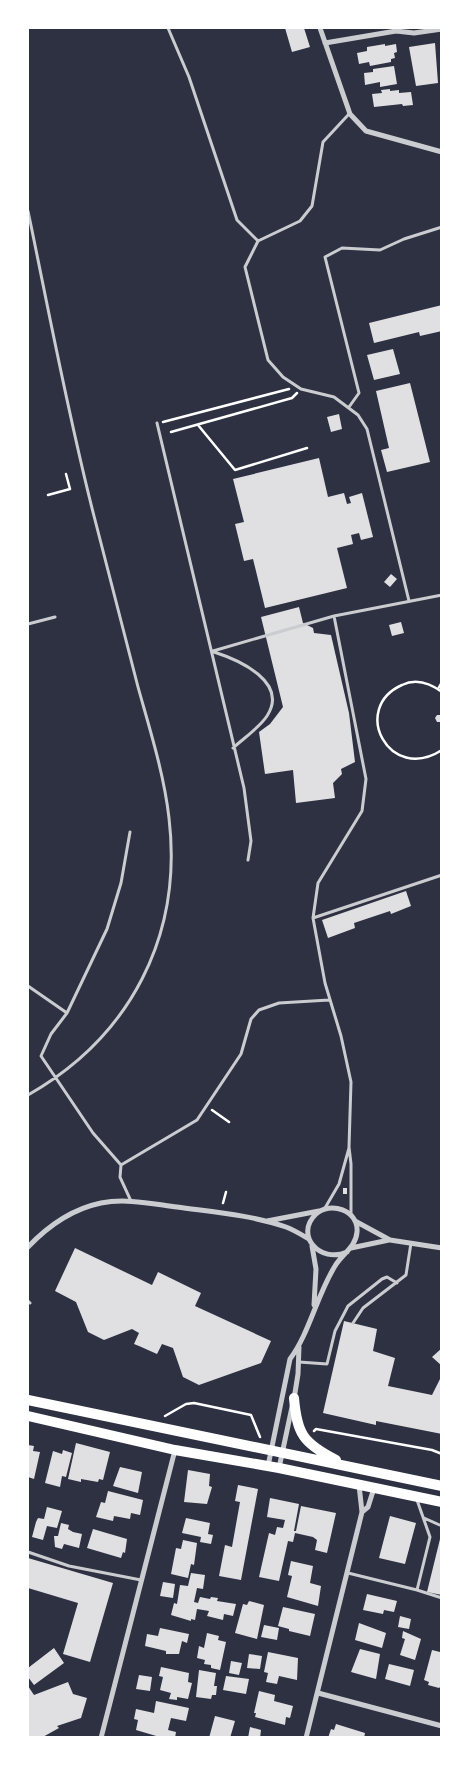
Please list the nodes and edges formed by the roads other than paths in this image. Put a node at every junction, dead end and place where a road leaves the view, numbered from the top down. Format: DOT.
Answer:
graph roads {
  1 [pos="168,28"];
  2 [pos="320,28"];
  3 [pos="442,29"];
  4 [pos="325,42"];
  5 [pos="350,114"];
  6 [pos="442,152"];
  7 [pos="28,211"];
  8 [pos="442,227"];
  9 [pos="258,241"];
  10 [pos="349,407"];
  11 [pos="157,423"];
  12 [pos="442,595"];
  13 [pos="409,601"];
  14 [pos="334,616"];
  15 [pos="55,617"];
  16 [pos="28,624"];
  17 [pos="213,651"];
  18 [pos="233,748"];
  19 [pos="130,832"];
  20 [pos="248,860"];
  21 [pos="442,875"];
  22 [pos="313,918"];
  23 [pos="28,986"];
  24 [pos="329,1000"];
  25 [pos="67,1013"];
  26 [pos="54,1079"];
  27 [pos="28,1094"];
  28 [pos="349,1147"];
  29 [pos="121,1165"];
  30 [pos="131,1201"];
  31 [pos="322,1210"];
  32 [pos="353,1218"];
  33 [pos="265,1221"];
  34 [pos="390,1240"];
  35 [pos="311,1242"];
  36 [pos="411,1244"];
  37 [pos="28,1248"];
  38 [pos="442,1248"];
  39 [pos="348,1250"];
  40 [pos="397,1283"];
  41 [pos="314,1305"];
  42 [pos="353,1323"];
  43 [pos="299,1347"];
  44 [pos="298,1362"];
  45 [pos="294,1398"];
  46 [pos="28,1400"];
  47 [pos="28,1416"];
  48 [pos="271,1449"];
  49 [pos="175,1450"];
  50 [pos="282,1452"];
  51 [pos="268,1466"];
  52 [pos="350,1467"];
  53 [pos="278,1468"];
  54 [pos="360,1485"];
  55 [pos="442,1486"];
  56 [pos="374,1488"];
  57 [pos="416,1497"];
  58 [pos="442,1502"];
  59 [pos="362,1512"];
  60 [pos="423,1518"];
  61 [pos="442,1526"];
  62 [pos="28,1552"];
  63 [pos="348,1573"];
  64 [pos="141,1580"];
  65 [pos="417,1590"];
  66 [pos="442,1598"];
  67 [pos="318,1693"];
  68 [pos="442,1726"];
  69 [pos="100,1738"];
  70 [pos="306,1738"];
  1 -- 9 [label="lane"];
  2 -- 4 [label="street"];
  3 -- 4 [label="street"];
  4 -- 5 [label="street"];
  5 -- 6 [label="street"];
  5 -- 9 [label="lane"];
  7 -- 26 [label="lane"];
  8 -- 10 [label="lane"];
  9 -- 10 [label="lane"];
  10 -- 13 [label="lane"];
  11 -- 17 [label="lane"];
  12 -- 13 [label="lane"];
  13 -- 14 [label="lane"];
  14 -- 17 [label="lane"];
  14 -- 22 [label="lane"];
  15 -- 16 [label="lane"];
  17 -- 18 [label="lane"];
  17 -- 18 [label="lane"];
  18 -- 20 [label="lane"];
  19 -- 25 [label="lane"];
  21 -- 22 [label="lane"];
  22 -- 24 [label="lane"];
  23 -- 25 [label="lane"];
  24 -- 28 [label="lane"];
  24 -- 29 [label="lane"];
  25 -- 26 [label="lane"];
  26 -- 27 [label="lane"];
  26 -- 29 [label="lane"];
  28 -- 31 [label="lane"];
  28 -- 32 [label="lane"];
  29 -- 30 [label="lane"];
  30 -- 33 [label="street"];
  30 -- 37 [label="street"];
  31 -- 32 [label="street"];
  31 -- 33 [label="street"];
  31 -- 35 [label="street"];
  32 -- 34 [label="street"];
  32 -- 39 [label="street"];
  33 -- 35 [label="street"];
  34 -- 36 [label="street"];
  34 -- 39 [label="street"];
  35 -- 39 [label="street"];
  35 -- 41 [label="street"];
  36 -- 38 [label="street"];
  36 -- 40 [label="lane"];
  39 -- 41 [label="street"];
  40 -- 42 [label="lane"];
  40 -- 44 [label="lane"];
  41 -- 43 [label="street"];
  43 -- 44 [label="street"];
  43 -- 48 [label="street"];
  44 -- 45 [label="street"];
  45 -- 50 [label="street"];
  45 -- 52 [label="main road"];
  46 -- 48 [label="main road"];
  47 -- 49 [label="main road"];
  48 -- 50 [label="main road"];
  48 -- 51 [label="street"];
  49 -- 51 [label="main road"];
  49 -- 64 [label="street"];
  50 -- 52 [label="main road"];
  50 -- 53 [label="street"];
  51 -- 53 [label="main road"];
  52 -- 55 [label="main road"];
  53 -- 54 [label="main road"];
  54 -- 56 [label="main road"];
  54 -- 59 [label="street"];
  56 -- 57 [label="main road"];
  56 -- 59 [label="street"];
  57 -- 58 [label="main road"];
  57 -- 60 [label="lane"];
  59 -- 63 [label="street"];
  60 -- 61 [label="lane"];
  60 -- 65 [label="lane"];
  62 -- 64 [label="lane"];
  63 -- 65 [label="lane"];
  63 -- 67 [label="street"];
  64 -- 69 [label="street"];
  65 -- 66 [label="lane"];
  67 -- 68 [label="street"];
  67 -- 70 [label="street"];
}
